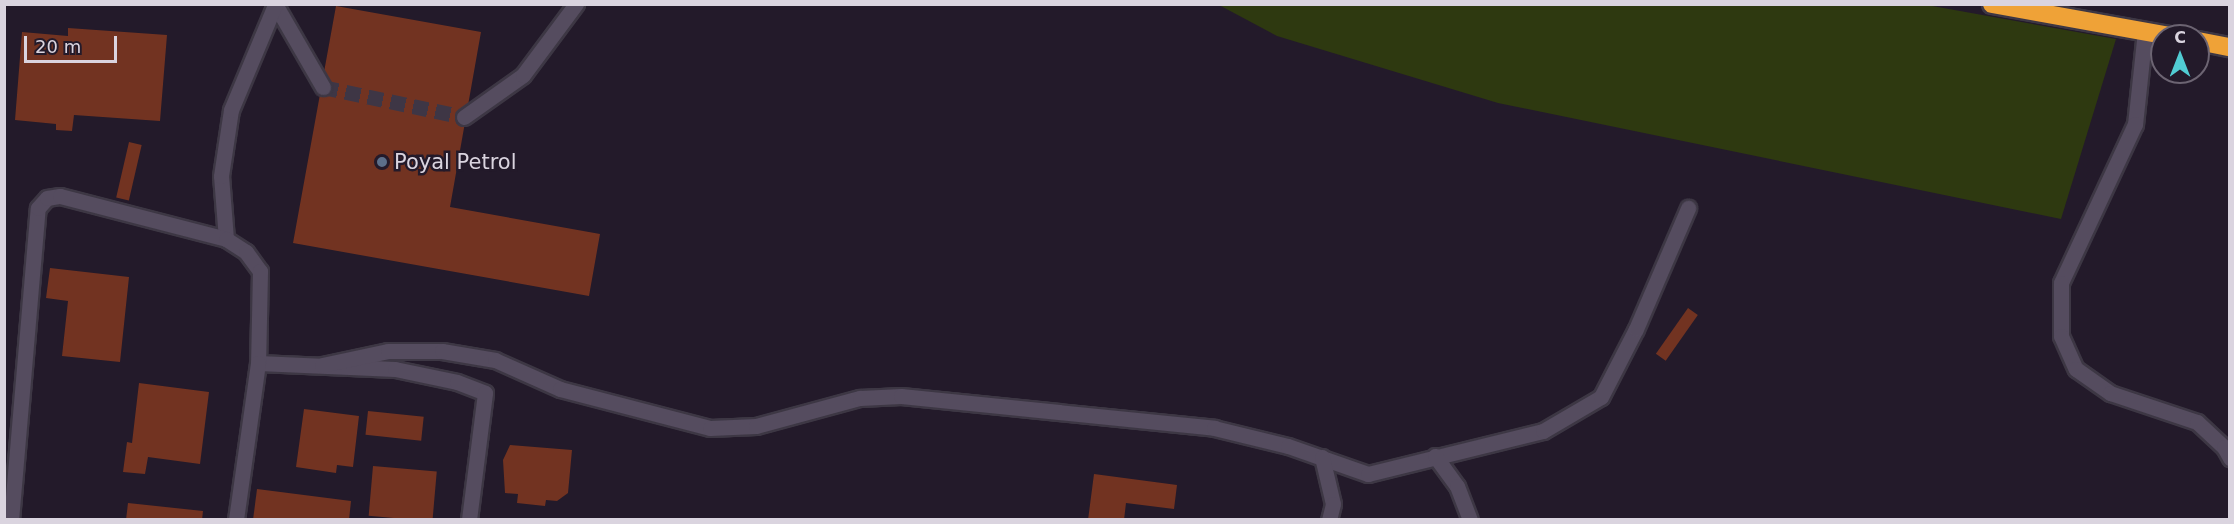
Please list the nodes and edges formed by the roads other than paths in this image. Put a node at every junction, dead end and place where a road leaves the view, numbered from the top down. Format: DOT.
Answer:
graph roads {
  1 [pos="576,4"];
  2 [pos="1992,4"];
  3 [pos="275,5"];
  4 [pos="2145,32"];
  5 [pos="2150,33"];
  6 [pos="2210,43"];
  7 [pos="2229,47"];
  8 [pos="323,87"];
  9 [pos="464,117"];
  10 [pos="1688,208"];
  11 [pos="226,238"];
  12 [pos="258,363"];
  13 [pos="322,365"];
  14 [pos="1435,456"];
  15 [pos="1322,457"];
  16 [pos="2229,458"];
  17 [pos="11,519"];
  18 [pos="236,519"];
  19 [pos="469,519"];
  20 [pos="1329,519"];
  21 [pos="1470,519"];
  1 -- 9 [label="street"];
  2 -- 4 [label="highway"];
  3 -- 8 [label="street"];
  3 -- 11 [label="street"];
  4 -- 5 [label="highway"];
  4 -- 16 [label="street"];
  6 -- 7 [label="highway"];
  10 -- 14 [label="street"];
  11 -- 12 [label="street"];
  11 -- 17 [label="street"];
  12 -- 13 [label="street"];
  12 -- 18 [label="street"];
  13 -- 15 [label="street"];
  13 -- 19 [label="street"];
  14 -- 15 [label="street"];
  14 -- 21 [label="street"];
  15 -- 20 [label="street"];
}
